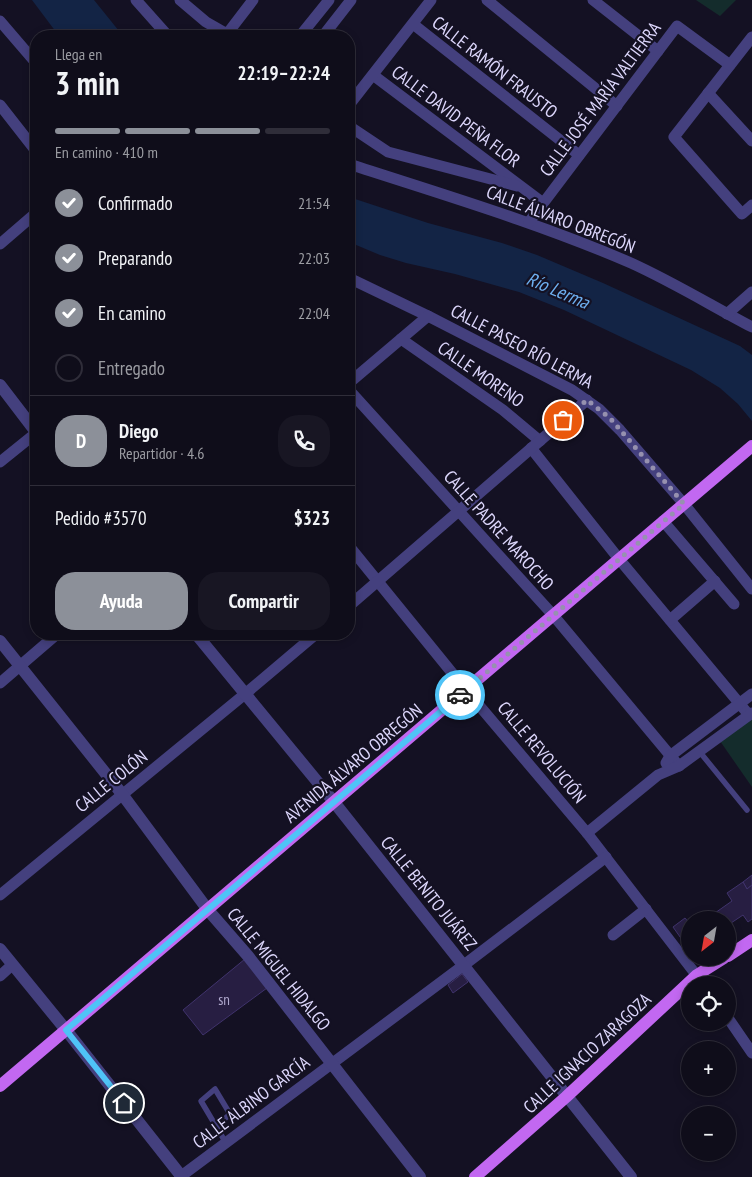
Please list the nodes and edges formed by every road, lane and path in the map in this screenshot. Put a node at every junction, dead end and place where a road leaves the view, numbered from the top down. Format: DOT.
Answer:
graph roads {
  1 [pos="136,0"];
  2 [pos="180,0"];
  3 [pos="253,0"];
  4 [pos="329,0"];
  5 [pos="351,0"];
  6 [pos="431,0"];
  7 [pos="487,0"];
  8 [pos="593,0"];
  9 [pos="413,24"];
  10 [pos="2,29"];
  11 [pos="163,30"];
  12 [pos="220,30"];
  13 [pos="230,30"];
  14 [pos="305,30"];
  15 [pos="327,30"];
  16 [pos="750,46"];
  17 [pos="658,51"];
  18 [pos="30,57"];
  19 [pos="730,65"];
  20 [pos="373,75"];
  21 [pos="708,93"];
  22 [pos="355,98"];
  23 [pos="0,105"];
  24 [pos="617,106"];
  25 [pos="355,130"];
  26 [pos="752,142"];
  27 [pos="30,143"];
  28 [pos="579,155"];
  29 [pos="355,166"];
  30 [pos="523,188"];
  31 [pos="543,203"];
  32 [pos="752,205"];
  33 [pos="30,218"];
  34 [pos="529,222"];
  35 [pos="0,244"];
  36 [pos="355,281"];
  37 [pos="752,292"];
  38 [pos="728,314"];
  39 [pos="428,316"];
  40 [pos="752,327"];
  41 [pos="401,338"];
  42 [pos="355,378"];
  43 [pos="0,385"];
  44 [pos="355,397"];
  45 [pos="587,400"];
  46 [pos="30,424"];
  47 [pos="30,437"];
  48 [pos="535,444"];
  49 [pos="752,446"];
  50 [pos="0,462"];
  51 [pos="684,504"];
  52 [pos="458,512"];
  53 [pos="663,521"];
  54 [pos="355,553"];
  55 [pos="619,559"];
  56 [pos="378,581"];
  57 [pos="715,582"];
  58 [pos="752,589"];
  59 [pos="355,601"];
  60 [pos="734,604"];
  61 [pos="553,615"];
  62 [pos="670,620"];
  63 [pos="0,640"];
  64 [pos="50,640"];
  65 [pos="201,640"];
  66 [pos="309,640"];
  67 [pos="20,666"];
  68 [pos="0,683"];
  69 [pos="466,690"];
  70 [pos="245,694"];
  71 [pos="752,694"];
  72 [pos="740,704"];
  73 [pos="751,714"];
  74 [pos="699,751"];
  75 [pos="670,756"];
  76 [pos="679,766"];
  77 [pos="658,775"];
  78 [pos="122,794"];
  79 [pos="334,802"];
  80 [pos="747,810"];
  81 [pos="587,833"];
  82 [pos="606,857"];
  83 [pos="0,894"];
  84 [pos="646,909"];
  85 [pos="208,910"];
  86 [pos="613,935"];
  87 [pos="752,940"];
  88 [pos="0,950"];
  89 [pos="736,950"];
  90 [pos="12,965"];
  91 [pos="464,965"];
  92 [pos="715,966"];
  93 [pos="0,976"];
  94 [pos="697,976"];
  95 [pos="704,976"];
  96 [pos="681,997"];
  97 [pos="66,1030"];
  98 [pos="736,1030"];
  99 [pos="752,1053"];
  100 [pos="332,1063"];
  101 [pos="0,1086"];
  102 [pos="566,1097"];
  103 [pos="217,1126"];
  104 [pos="226,1143"];
  105 [pos="181,1177"];
  106 [pos="420,1177"];
  107 [pos="476,1177"];
  108 [pos="631,1177"];
  1 -- 11 [label="street"];
  2 -- 12 [label="street"];
  3 -- 13 [label="street"];
  4 -- 14 [label="street"];
  5 -- 15 [label="street"];
  6 -- 9 [label="street"];
  7 -- 24 [label="street"];
  8 -- 17 [label="street"];
  9 -- 20 [label="street"];
  9 -- 28 [label="street, CALLE RAMÓN FRAUSTO"];
  10 -- 18 [label="street"];
  16 -- 19 [label="street"];
  17 -- 19 [label="street, CALLE JOSÉ MARÍA VALTIERRA"];
  17 -- 24 [label="street, CALLE JOSÉ MARÍA VALTIERRA"];
  19 -- 21 [label="street"];
  20 -- 22 [label="street"];
  20 -- 30 [label="street, CALLE DAVID PEÑA FLOR"];
  21 -- 26 [label="street"];
  21 -- 32 [label="street"];
  23 -- 27 [label="street"];
  24 -- 28 [label="street, CALLE JOSÉ MARÍA VALTIERRA"];
  25 -- 30 [label="street"];
  28 -- 31 [label="street, CALLE JOSÉ MARÍA VALTIERRA"];
  29 -- 34 [label="street, CALLE ÁLVARO OBREGÓN"];
  30 -- 31 [label="street, CALLE DAVID PEÑA FLOR"];
  31 -- 34 [label="street, CALLE JOSÉ MARÍA VALTIERRA"];
  33 -- 35 [label="street"];
  34 -- 38 [label="street, CALLE ÁLVARO OBREGÓN"];
  36 -- 39 [label="street, CALLE PASEO RÍO LERMA"];
  37 -- 38 [label="street"];
  38 -- 40 [label="street, CALLE ÁLVARO OBREGÓN"];
  39 -- 41 [label="street"];
  39 -- 45 [label="street, CALLE PASEO RÍO LERMA"];
  41 -- 42 [label="street"];
  41 -- 48 [label="street, CALLE MORENO"];
  43 -- 46 [label="street"];
  44 -- 52 [label="street, CALLE PADRE MAROCHO"];
  45 -- 48 [label="street"];
  45 -- 51 [label="street, CALLE PASEO RÍO LERMA"];
  47 -- 50 [label="street"];
  48 -- 52 [label="street"];
  48 -- 55 [label="street, CALLE MORENO"];
  49 -- 51 [label="main road, AVENIDA ÁLVARO OBREGÓN"];
  51 -- 53 [label="main road, AVENIDA ÁLVARO OBREGÓN"];
  51 -- 58 [label="street, CALLE PASEO RÍO LERMA"];
  52 -- 56 [label="street"];
  52 -- 61 [label="street, CALLE PADRE MAROCHO"];
  53 -- 55 [label="main road, AVENIDA ÁLVARO OBREGÓN"];
  53 -- 57 [label="street"];
  54 -- 56 [label="street, CALLE REVOLUCIÓN"];
  55 -- 61 [label="main road, AVENIDA ÁLVARO OBREGÓN"];
  55 -- 62 [label="street, CALLE MORENO"];
  56 -- 59 [label="street"];
  56 -- 69 [label="street, CALLE REVOLUCIÓN"];
  57 -- 60 [label="street"];
  57 -- 62 [label="street"];
  61 -- 69 [label="main road, AVENIDA ÁLVARO OBREGÓN"];
  61 -- 75 [label="street, CALLE PADRE MAROCHO"];
  62 -- 72 [label="street, CALLE MORENO"];
  63 -- 67 [label="street, CALLE MIGUEL HIDALGO"];
  64 -- 67 [label="street"];
  65 -- 70 [label="street, CALLE BENITO JUÁREZ"];
  66 -- 70 [label="street, CALLE COLÓN"];
  67 -- 68 [label="street"];
  67 -- 78 [label="street, CALLE MIGUEL HIDALGO"];
  69 -- 79 [label="main road, AVENIDA ÁLVARO OBREGÓN"];
  69 -- 81 [label="street, CALLE REVOLUCIÓN"];
  70 -- 78 [label="street, CALLE COLÓN"];
  70 -- 79 [label="street, CALLE BENITO JUÁREZ"];
  71 -- 72 [label="street"];
  72 -- 73 [label="street, CALLE MORENO"];
  72 -- 75 [label="street"];
  73 -- 74 [label="street"];
  74 -- 76 [label="street"];
  74 -- 80 [label="lane"];
  75 -- 76 [label="street, CALLE PADRE MAROCHO"];
  75 -- 77 [label="street"];
  76 -- 77 [label="street"];
  77 -- 81 [label="street"];
  78 -- 83 [label="street, CALLE COLÓN"];
  78 -- 85 [label="street, CALLE MIGUEL HIDALGO"];
  79 -- 85 [label="main road, AVENIDA ÁLVARO OBREGÓN"];
  79 -- 91 [label="street, CALLE BENITO JUÁREZ"];
  81 -- 82 [label="street, CALLE REVOLUCIÓN"];
  82 -- 84 [label="street, CALLE REVOLUCIÓN"];
  82 -- 91 [label="street, CALLE ALBINO GARCÍA"];
  84 -- 86 [label="street"];
  84 -- 94 [label="street, CALLE REVOLUCIÓN"];
  85 -- 97 [label="main road, AVENIDA ÁLVARO OBREGÓN"];
  85 -- 100 [label="street, CALLE MIGUEL HIDALGO"];
  87 -- 89 [label="main road, CALLE IGNACIO ZARAGOZA"];
  88 -- 90 [label="street"];
  90 -- 93 [label="street"];
  90 -- 97 [label="street"];
  91 -- 100 [label="street, CALLE ALBINO GARCÍA"];
  91 -- 102 [label="street, CALLE BENITO JUÁREZ"];
  92 -- 95 [label="main road, CALLE IGNACIO ZARAGOZA"];
  96 -- 102 [label="main road, CALLE IGNACIO ZARAGOZA"];
  97 -- 101 [label="main road, AVENIDA ÁLVARO OBREGÓN"];
  97 -- 105 [label="street"];
  98 -- 99 [label="street"];
  100 -- 104 [label="street, CALLE ALBINO GARCÍA"];
  100 -- 106 [label="street, CALLE MIGUEL HIDALGO"];
  102 -- 107 [label="main road, CALLE IGNACIO ZARAGOZA"];
  102 -- 108 [label="street, CALLE BENITO JUÁREZ"];
  103 -- 103 [label="lane"];
  103 -- 104 [label="lane"];
  104 -- 105 [label="street, CALLE ALBINO GARCÍA"];
}
